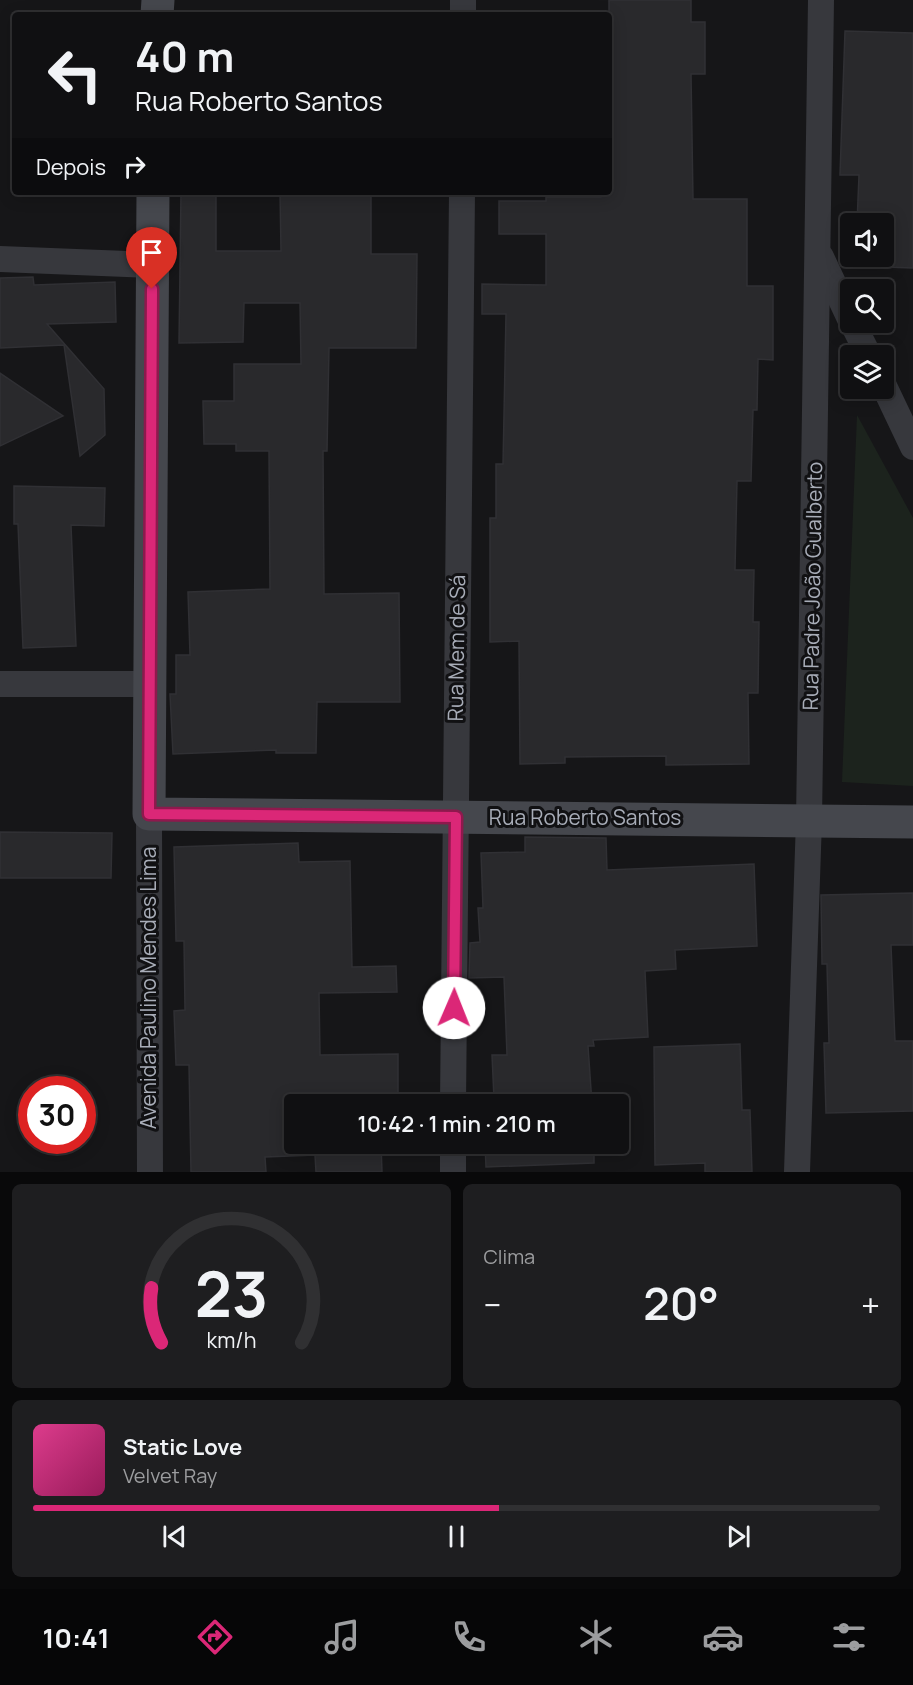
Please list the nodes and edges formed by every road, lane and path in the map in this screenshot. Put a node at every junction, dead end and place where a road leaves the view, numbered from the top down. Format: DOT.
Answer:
graph roads {
  1 [pos="821,0"];
  2 [pos="153,195"];
  3 [pos="462,195"];
  4 [pos="818,250"];
  5 [pos="0,259"];
  6 [pos="152,266"];
  7 [pos="840,297"];
  8 [pos="890,399"];
  9 [pos="913,447"];
  10 [pos="0,684"];
  11 [pos="149,684"];
  12 [pos="149,814"];
  13 [pos="456,817"];
  14 [pos="809,820"];
  15 [pos="913,822"];
  16 [pos="453,1094"];
  17 [pos="453,1154"];
  18 [pos="150,1172"];
  19 [pos="453,1172"];
  20 [pos="797,1172"];
  1 -- 4 [label="street, Rua Padre João Gualberto"];
  2 -- 6 [label="main road, Avenida Paulino Mendes Lima"];
  3 -- 13 [label="street, Rua Mem de Sá"];
  4 -- 7 [label="street"];
  4 -- 14 [label="street, Rua Padre João Gualberto"];
  5 -- 6 [label="street"];
  6 -- 11 [label="main road, Avenida Paulino Mendes Lima"];
  8 -- 9 [label="street"];
  10 -- 11 [label="street"];
  11 -- 12 [label="main road, Avenida Paulino Mendes Lima"];
  12 -- 13 [label="main road, Rua Roberto Santos"];
  12 -- 18 [label="street, Avenida Paulino Mendes Lima"];
  13 -- 14 [label="main road, Rua Roberto Santos"];
  13 -- 16 [label="street, Rua Mem de Sá"];
  14 -- 15 [label="main road, Rua Roberto Santos"];
  14 -- 20 [label="street, Rua Padre João Gualberto"];
  17 -- 19 [label="street"];
}
